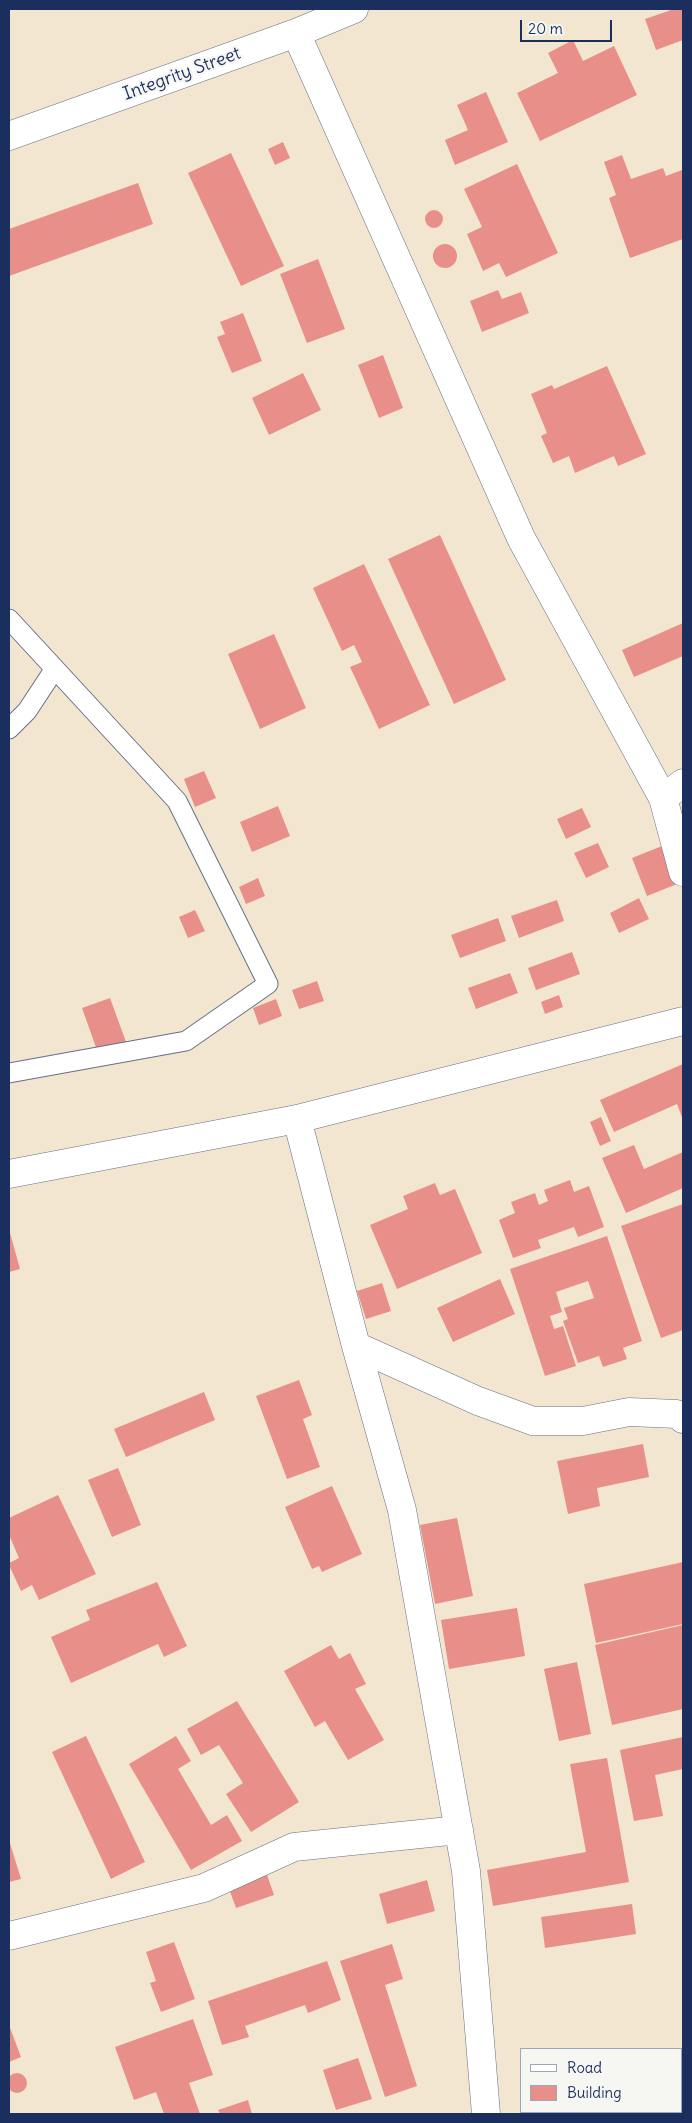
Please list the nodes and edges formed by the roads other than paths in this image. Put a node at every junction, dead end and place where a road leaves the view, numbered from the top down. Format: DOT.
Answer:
graph roads {
  1 [pos="354,9"];
  2 [pos="296,33"];
  3 [pos="9,136"];
  4 [pos="9,619"];
  5 [pos="54,670"];
  6 [pos="9,729"];
  7 [pos="673,791"];
  8 [pos="683,872"];
  9 [pos="683,1020"];
  10 [pos="9,1073"];
  11 [pos="297,1119"];
  12 [pos="9,1174"];
  13 [pos="356,1346"];
  14 [pos="681,1415"];
  15 [pos="459,1830"];
  16 [pos="9,1936"];
  17 [pos="486,2114"];
  1 -- 2 [label="street, Integrity Street"];
  2 -- 3 [label="street, Integrity Street"];
  2 -- 7 [label="street"];
  4 -- 5 [label="lane"];
  5 -- 6 [label="lane"];
  5 -- 10 [label="lane"];
  7 -- 8 [label="street"];
  9 -- 11 [label="street"];
  11 -- 12 [label="street"];
  11 -- 13 [label="street"];
  13 -- 14 [label="street"];
  13 -- 15 [label="street"];
  15 -- 16 [label="street"];
  15 -- 17 [label="street"];
}
